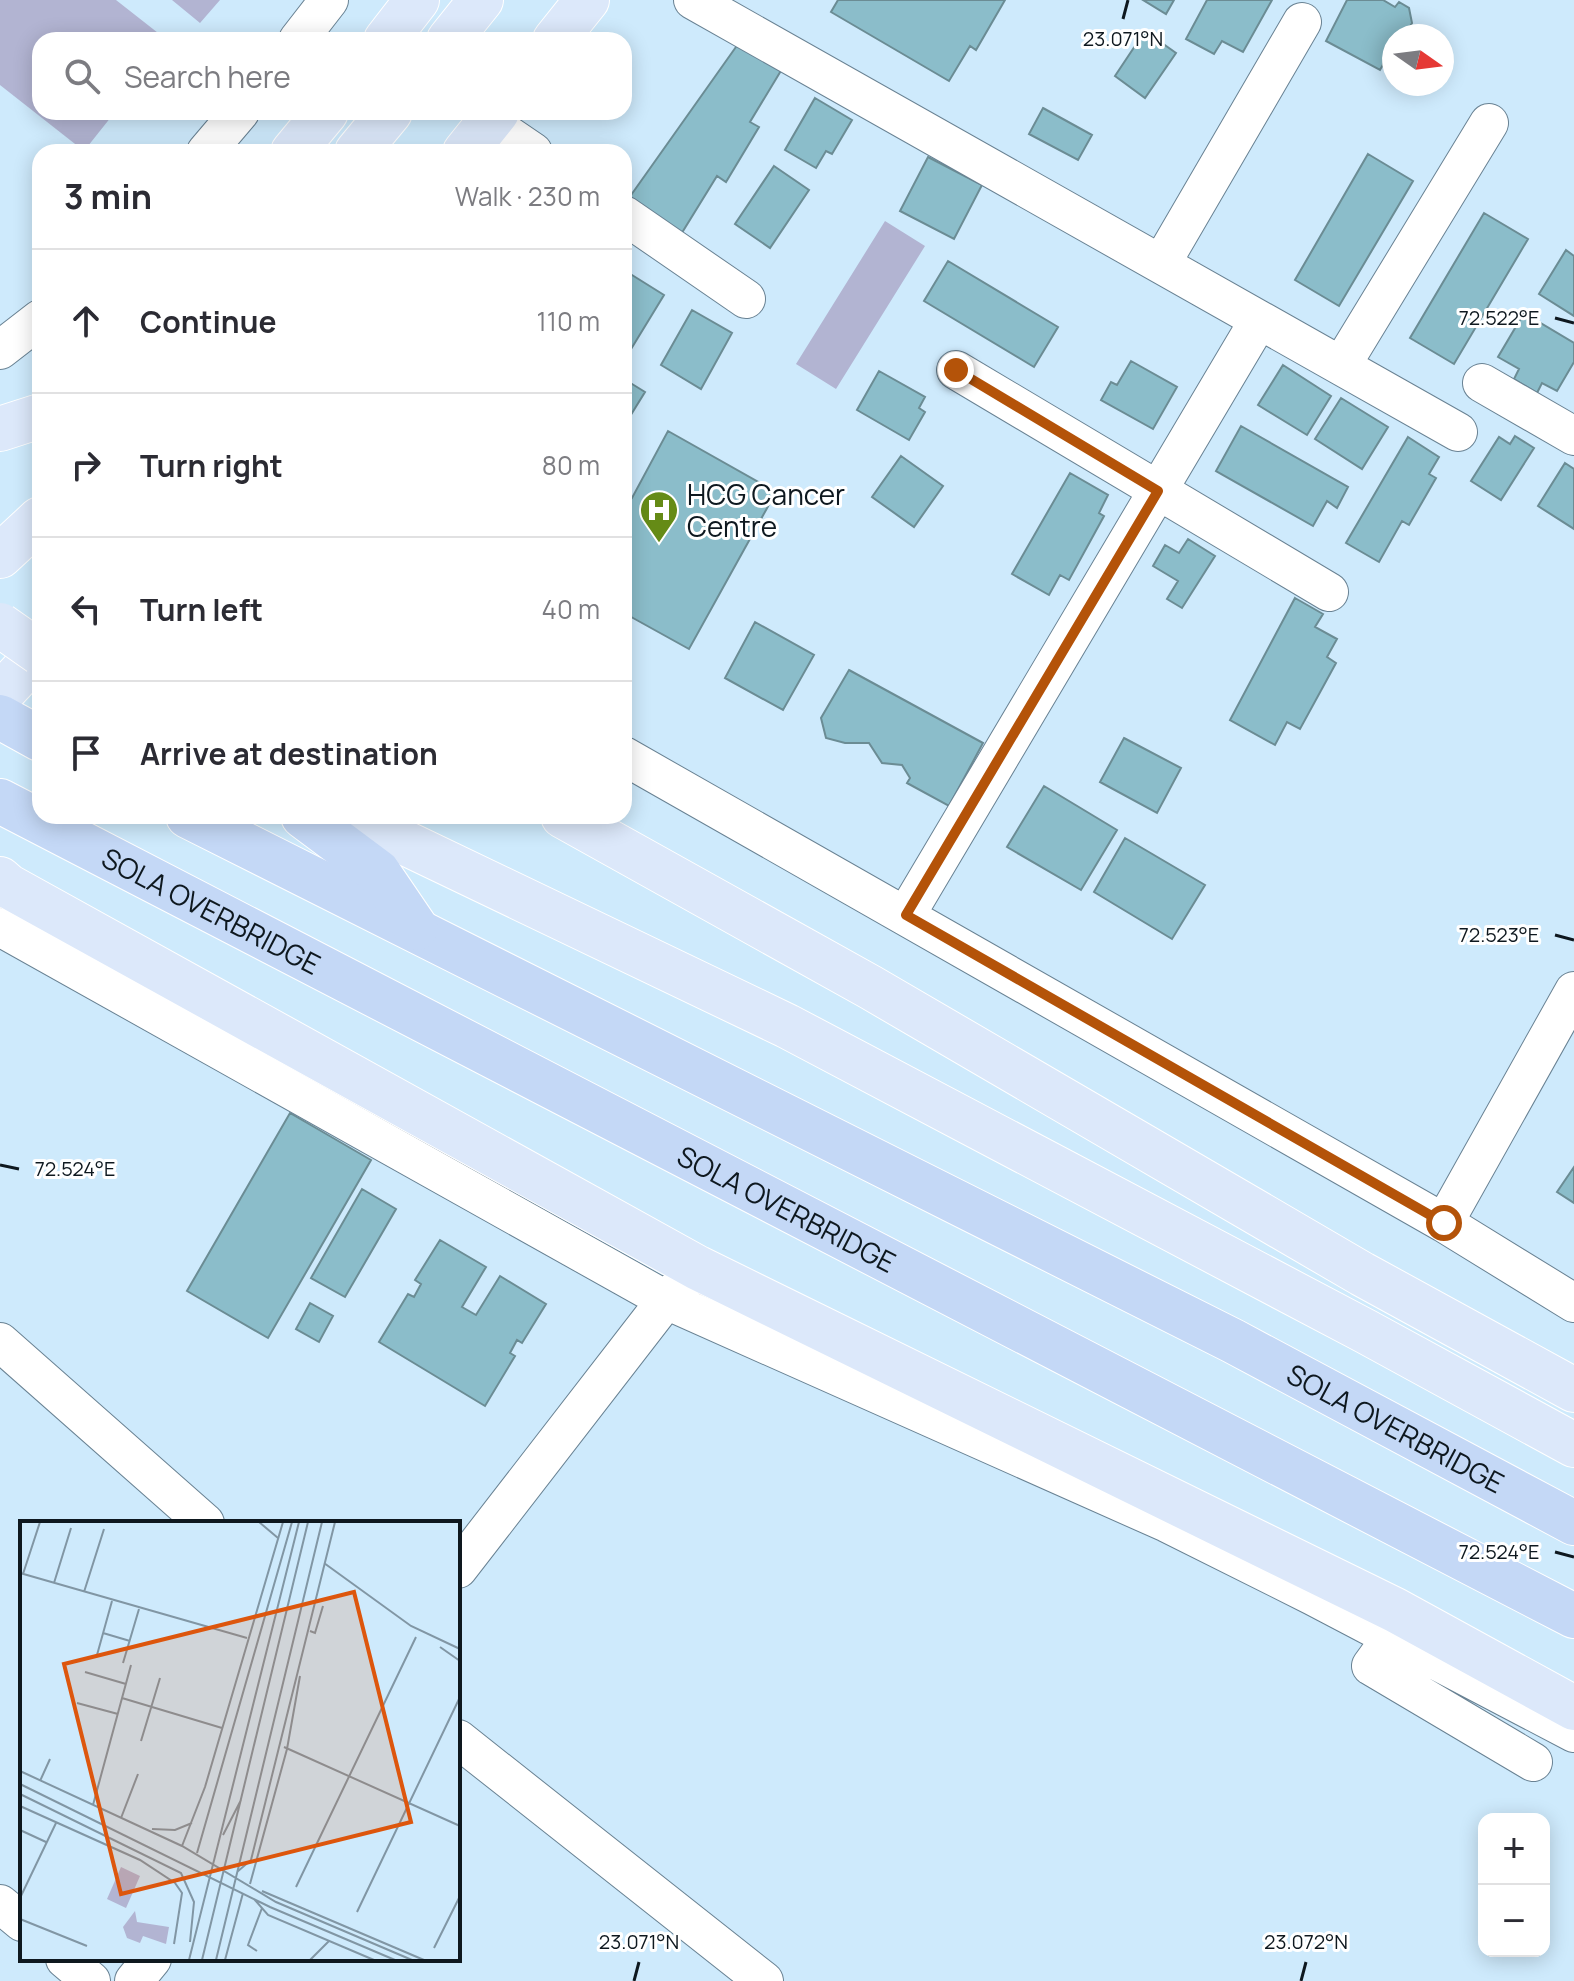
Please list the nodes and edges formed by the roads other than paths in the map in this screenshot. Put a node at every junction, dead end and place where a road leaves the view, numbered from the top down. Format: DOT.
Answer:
graph roads {
  1 [pos="329,0"];
  2 [pos="417,0"];
  3 [pos="481,0"];
  4 [pos="587,0"];
  5 [pos="693,0"];
  6 [pos="1302,22"];
  7 [pos="304,32"];
  8 [pos="392,32"];
  9 [pos="455,32"];
  10 [pos="561,32"];
  11 [pos="233,120"];
  12 [pos="319,120"];
  13 [pos="383,120"];
  14 [pos="1489,123"];
  15 [pos="484,129"];
  16 [pos="213,144"];
  17 [pos="300,144"];
  18 [pos="364,144"];
  19 [pos="516,144"];
  20 [pos="632,221"];
  21 [pos="1161,264"];
  22 [pos="746,299"];
  23 [pos="1259,320"];
  24 [pos="32,325"];
  25 [pos="0,350"];
  26 [pos="1341,366"];
  27 [pos="956,370"];
  28 [pos="1482,383"];
  29 [pos="32,419"];
  30 [pos="0,429"];
  31 [pos="1458,432"];
  32 [pos="1574,436"];
  33 [pos="1158,491"];
  34 [pos="32,526"];
  35 [pos="0,556"];
  36 [pos="1329,592"];
  37 [pos="0,625"];
  38 [pos="32,647"];
  39 [pos="32,661"];
  40 [pos="0,695"];
  41 [pos="0,717"];
  42 [pos="32,735"];
  43 [pos="632,761"];
  44 [pos="0,801"];
  45 [pos="32,818"];
  46 [pos="44,824"];
  47 [pos="204,824"];
  48 [pos="314,824"];
  49 [pos="366,824"];
  50 [pos="577,824"];
  51 [pos="0,879"];
  52 [pos="906,915"];
  53 [pos="0,927"];
  54 [pos="419,932"];
  55 [pos="1574,991"];
  56 [pos="1444,1223"];
  57 [pos="698,1268"];
  58 [pos="666,1300"];
  59 [pos="1574,1303"];
  60 [pos="0,1342"];
  61 [pos="1574,1390"];
  62 [pos="1574,1445"];
  63 [pos="203,1521"];
  64 [pos="1574,1523"];
  65 [pos="460,1566"];
  66 [pos="1574,1616"];
  67 [pos="1393,1624"];
  68 [pos="1574,1708"];
  69 [pos="1574,1733"];
  70 [pos="460,1741"];
  71 [pos="1533,1762"];
  72 [pos="0,1904"];
  73 [pos="20,1920"];
  74 [pos="67,1961"];
  75 [pos="150,1961"];
  76 [pos="91,1981"];
  77 [pos="134,1981"];
  78 [pos="764,1981"];
  1 -- 7 [label="street"];
  2 -- 8 [label="main road"];
  3 -- 9 [label="main road"];
  4 -- 10 [label="main road"];
  5 -- 21 [label="street"];
  6 -- 21 [label="street"];
  11 -- 16 [label="street"];
  12 -- 17 [label="main road"];
  13 -- 18 [label="main road"];
  14 -- 26 [label="street"];
  15 -- 19 [label="street"];
  20 -- 22 [label="street"];
  21 -- 23 [label="street"];
  23 -- 26 [label="street"];
  23 -- 33 [label="street"];
  24 -- 25 [label="street"];
  26 -- 31 [label="street"];
  27 -- 33 [label="street"];
  28 -- 32 [label="street"];
  29 -- 30 [label="main road"];
  33 -- 36 [label="street"];
  33 -- 52 [label="street"];
  34 -- 35 [label="main road"];
  37 -- 38 [label="main road, bridge"];
  39 -- 40 [label="main road"];
  41 -- 42 [label="highway"];
  43 -- 52 [label="street"];
  44 -- 45 [label="highway, SOLA OVERBRIDGE"];
  46 -- 66 [label="highway, SOLA OVERBRIDGE"];
  47 -- 54 [label="highway, SOLA OVERBRIDGE"];
  48 -- 54 [label="highway"];
  49 -- 62 [label="main road"];
  50 -- 61 [label="main road"];
  51 -- 57 [label="main road"];
  52 -- 56 [label="street"];
  53 -- 58 [label="street"];
  54 -- 64 [label="highway, SOLA OVERBRIDGE"];
  55 -- 56 [label="street"];
  56 -- 59 [label="street"];
  57 -- 58 [label="street"];
  57 -- 67 [label="main road"];
  58 -- 65 [label="street"];
  58 -- 67 [label="street"];
  60 -- 63 [label="street"];
  67 -- 68 [label="main road"];
  67 -- 69 [label="street"];
  67 -- 71 [label="street"];
  70 -- 78 [label="street"];
  72 -- 73 [label="street"];
  74 -- 76 [label="street"];
  75 -- 77 [label="street"];
}
